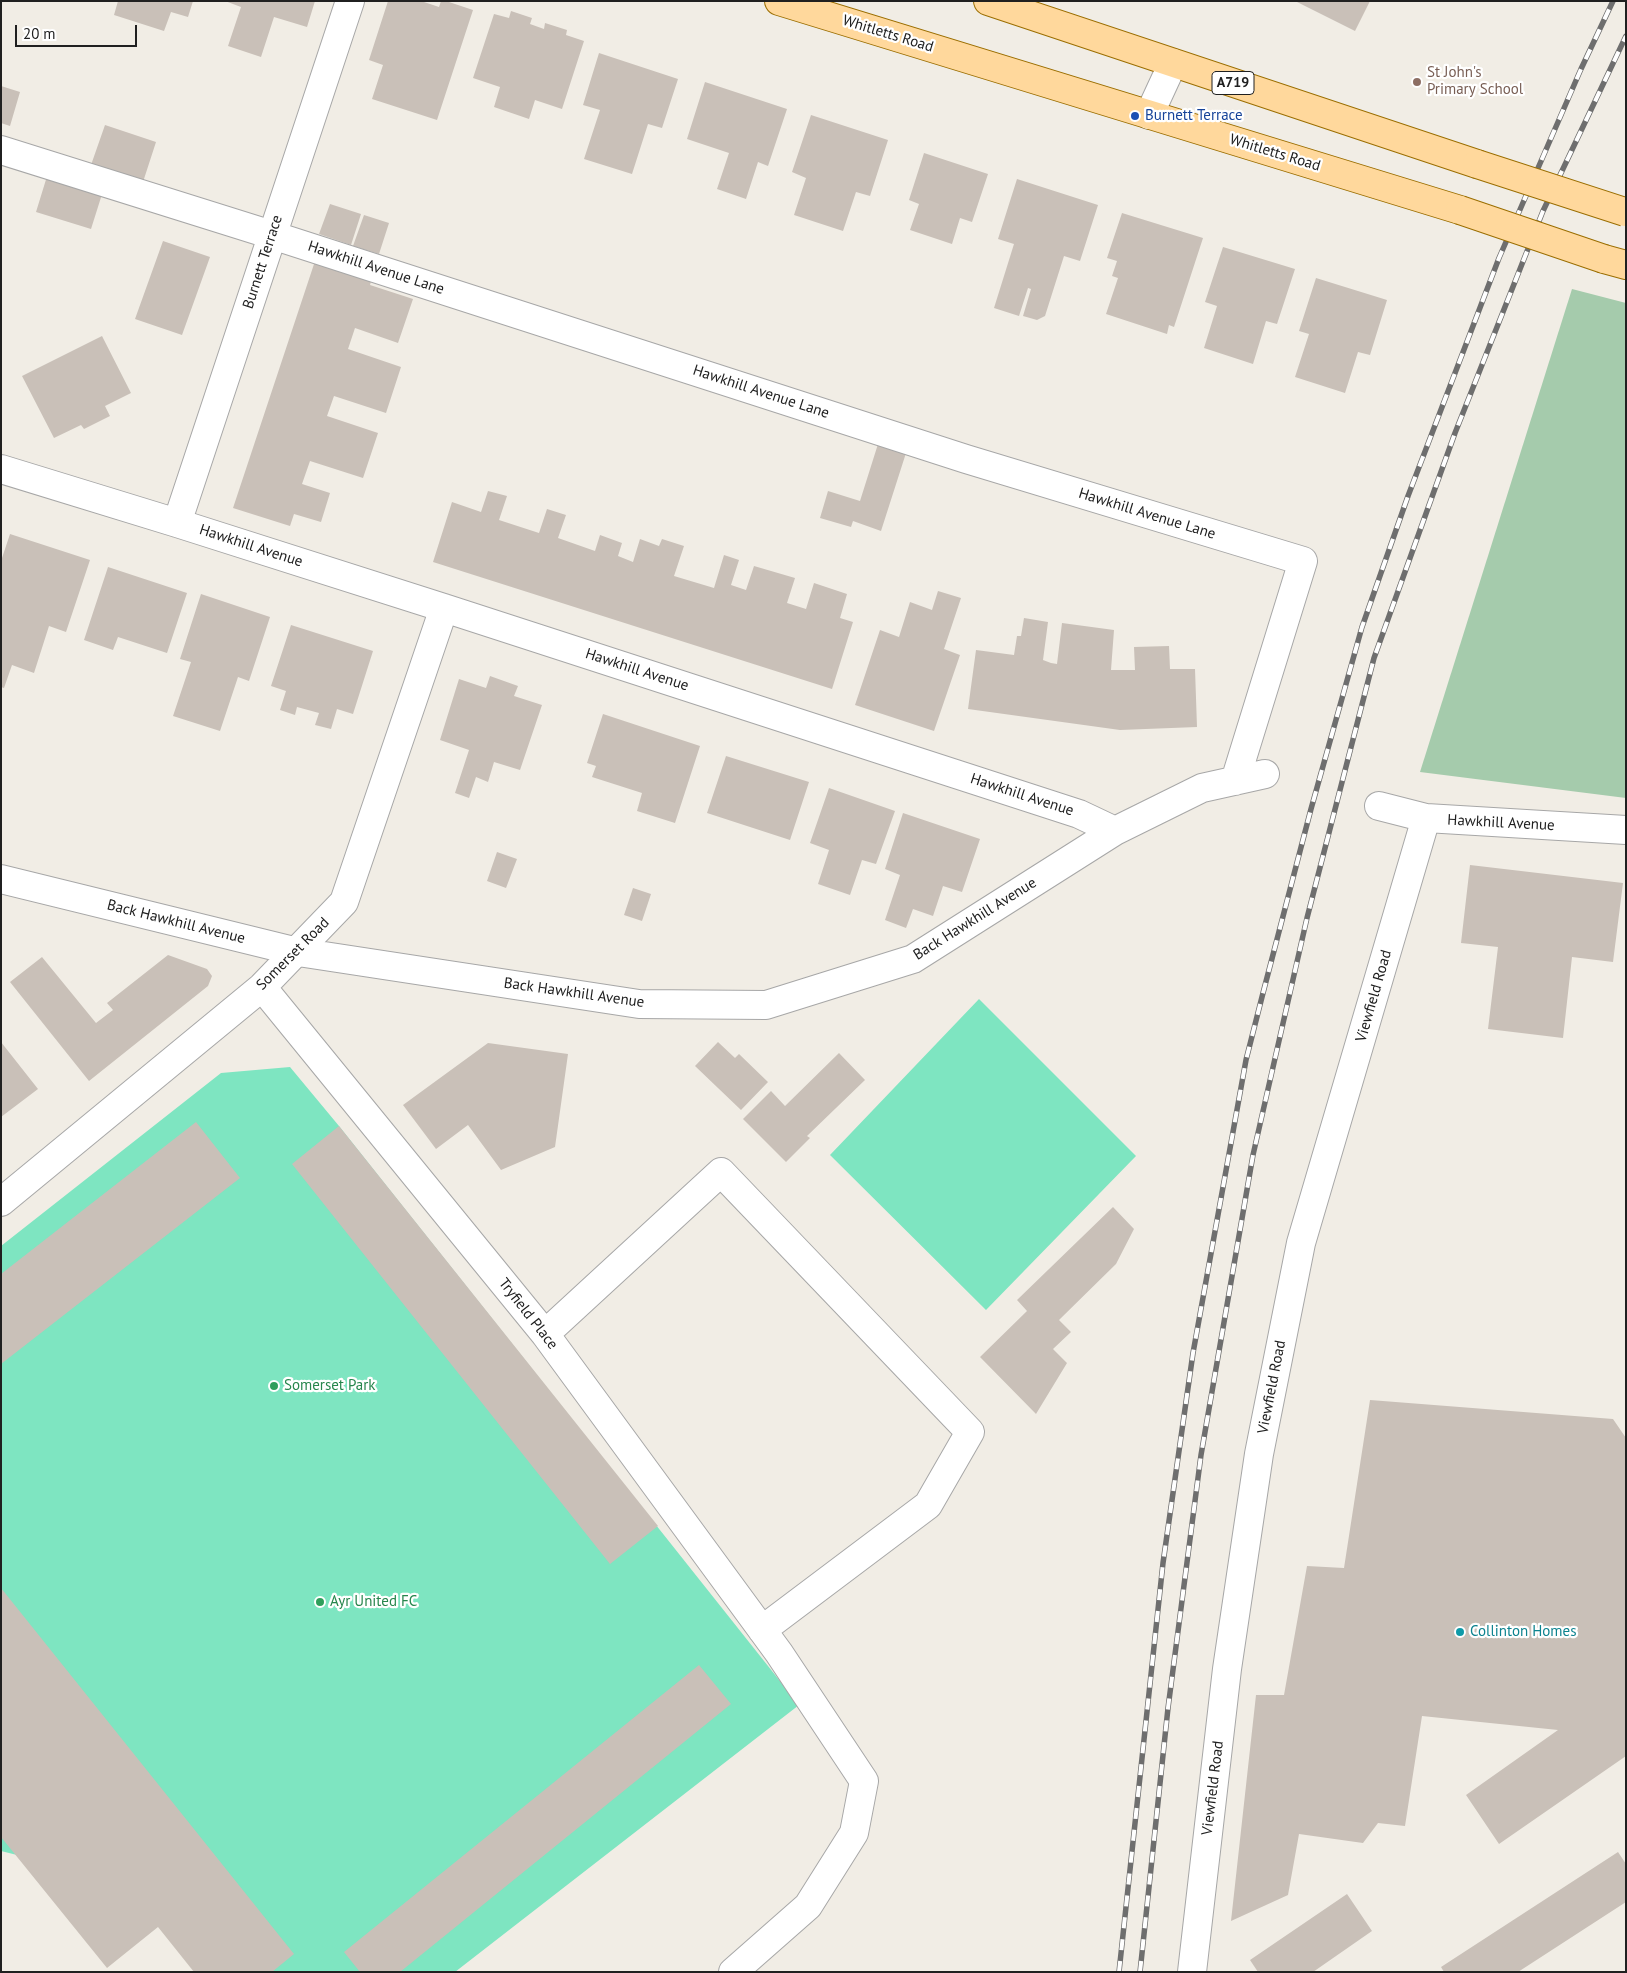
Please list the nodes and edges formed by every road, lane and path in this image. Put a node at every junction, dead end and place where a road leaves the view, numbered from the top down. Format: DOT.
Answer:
graph roads {
  1 [pos="350,1"];
  2 [pos="779,1"];
  3 [pos="988,1"];
  4 [pos="1173,63"];
  5 [pos="1149,114"];
  6 [pos="1,150"];
  7 [pos="1625,212"];
  8 [pos="272,235"];
  9 [pos="1615,262"];
  10 [pos="1,469"];
  11 [pos="177,522"];
  12 [pos="444,608"];
  13 [pos="1265,774"];
  14 [pos="1235,781"];
  15 [pos="1379,806"];
  16 [pos="1426,818"];
  17 [pos="1626,830"];
  18 [pos="1114,831"];
  19 [pos="1,879"];
  20 [pos="298,952"];
  21 [pos="262,987"];
  22 [pos="1,1202"];
  23 [pos="545,1334"];
  24 [pos="762,1630"];
  25 [pos="733,1972"];
  26 [pos="1192,1972"];
  1 -- 8 [label="street, Burnett Terrace"];
  2 -- 5 [label="main road, Whitletts Road"];
  3 -- 4 [label="main road, A719"];
  4 -- 5 [label="street"];
  4 -- 7 [label="main road, A719, bridge"];
  5 -- 9 [label="main road, Whitletts Road, bridge"];
  6 -- 8 [label="street, Hawkhill Avenue Lane"];
  8 -- 11 [label="street, Burnett Terrace"];
  8 -- 14 [label="street, Hawkhill Avenue Lane"];
  10 -- 11 [label="street, Hawkhill Avenue"];
  11 -- 12 [label="street, Hawkhill Avenue"];
  12 -- 18 [label="street, Hawkhill Avenue"];
  12 -- 20 [label="street, Somerset Road"];
  13 -- 14 [label="street"];
  14 -- 18 [label="street"];
  15 -- 16 [label="street, Hawkhill Avenue"];
  16 -- 17 [label="street, Hawkhill Avenue"];
  16 -- 26 [label="street, Viewfield Road"];
  18 -- 20 [label="street, Back Hawkhill Avenue"];
  19 -- 20 [label="street, Back Hawkhill Avenue"];
  20 -- 21 [label="street, Somerset Road"];
  21 -- 22 [label="street, Somerset Road"];
  21 -- 23 [label="street, Tryfield Place"];
  23 -- 24 [label="street, Tryfield Place"];
  23 -- 24 [label="street"];
  24 -- 25 [label="street, Tryfield Place"];
}
